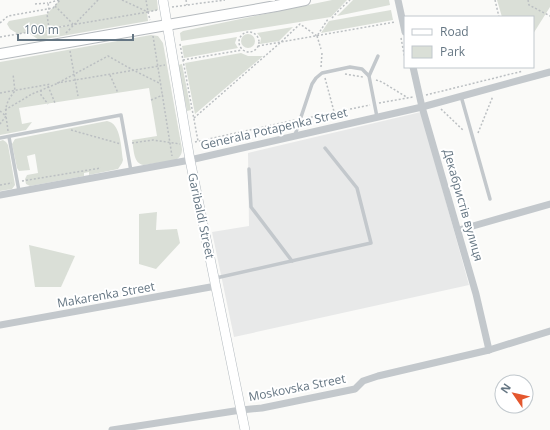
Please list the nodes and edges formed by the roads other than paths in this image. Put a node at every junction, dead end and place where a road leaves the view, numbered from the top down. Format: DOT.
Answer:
graph roads {
  1 [pos="305,0"];
  2 [pos="398,0"];
  3 [pos="276,3"];
  4 [pos="164,4"];
  5 [pos="167,25"];
  6 [pos="404,27"];
  7 [pos="0,54"];
  8 [pos="378,56"];
  9 [pos="413,68"];
  10 [pos="550,72"];
  11 [pos="369,77"];
  12 [pos="461,96"];
  13 [pos="422,107"];
  14 [pos="377,117"];
  15 [pos="295,135"];
  16 [pos="9,137"];
  17 [pos="0,138"];
  18 [pos="325,148"];
  19 [pos="190,160"];
  20 [pos="250,170"];
  21 [pos="131,171"];
  22 [pos="19,191"];
  23 [pos="0,194"];
  24 [pos="490,199"];
  25 [pos="550,204"];
  26 [pos="459,230"];
  27 [pos="292,261"];
  28 [pos="215,282"];
  29 [pos="0,325"];
  30 [pos="550,331"];
  31 [pos="489,350"];
  32 [pos="241,410"];
  33 [pos="112,430"];
  34 [pos="245,430"];
  1 -- 3 [label="main road"];
  2 -- 6 [label="street"];
  3 -- 5 [label="main road"];
  4 -- 5 [label="street, Garibaldi Street"];
  5 -- 7 [label="main road"];
  5 -- 19 [label="street, Garibaldi Street"];
  8 -- 11 [label="lane"];
  9 -- 13 [label="street, Декабристів вулиця"];
  10 -- 12 [label="street, Generala Potapenka Street"];
  11 -- 14 [label="lane"];
  11 -- 15 [label="lane"];
  12 -- 13 [label="street, Generala Potapenka Street"];
  12 -- 24 [label="lane"];
  13 -- 14 [label="street, Generala Potapenka Street"];
  13 -- 26 [label="street, Декабристів вулиця"];
  14 -- 15 [label="street, Generala Potapenka Street"];
  15 -- 19 [label="street, Generala Potapenka Street"];
  16 -- 17 [label="lane"];
  16 -- 21 [label="lane"];
  16 -- 22 [label="lane"];
  18 -- 27 [label="lane"];
  19 -- 21 [label="street, Generala Potapenka Street"];
  19 -- 28 [label="street, Garibaldi Street"];
  20 -- 27 [label="lane"];
  21 -- 22 [label="street, Generala Potapenka Street"];
  22 -- 23 [label="street, Generala Potapenka Street"];
  25 -- 26 [label="street"];
  26 -- 31 [label="street, Декабристів вулиця"];
  27 -- 28 [label="lane"];
  28 -- 29 [label="street, Makarenka Street"];
  28 -- 32 [label="street, Garibaldi Street"];
  30 -- 31 [label="street, Moskovska Street"];
  31 -- 32 [label="street, Moskovska Street"];
  32 -- 33 [label="street, Moskovska Street"];
  32 -- 34 [label="street, Garibaldi Street"];
}
